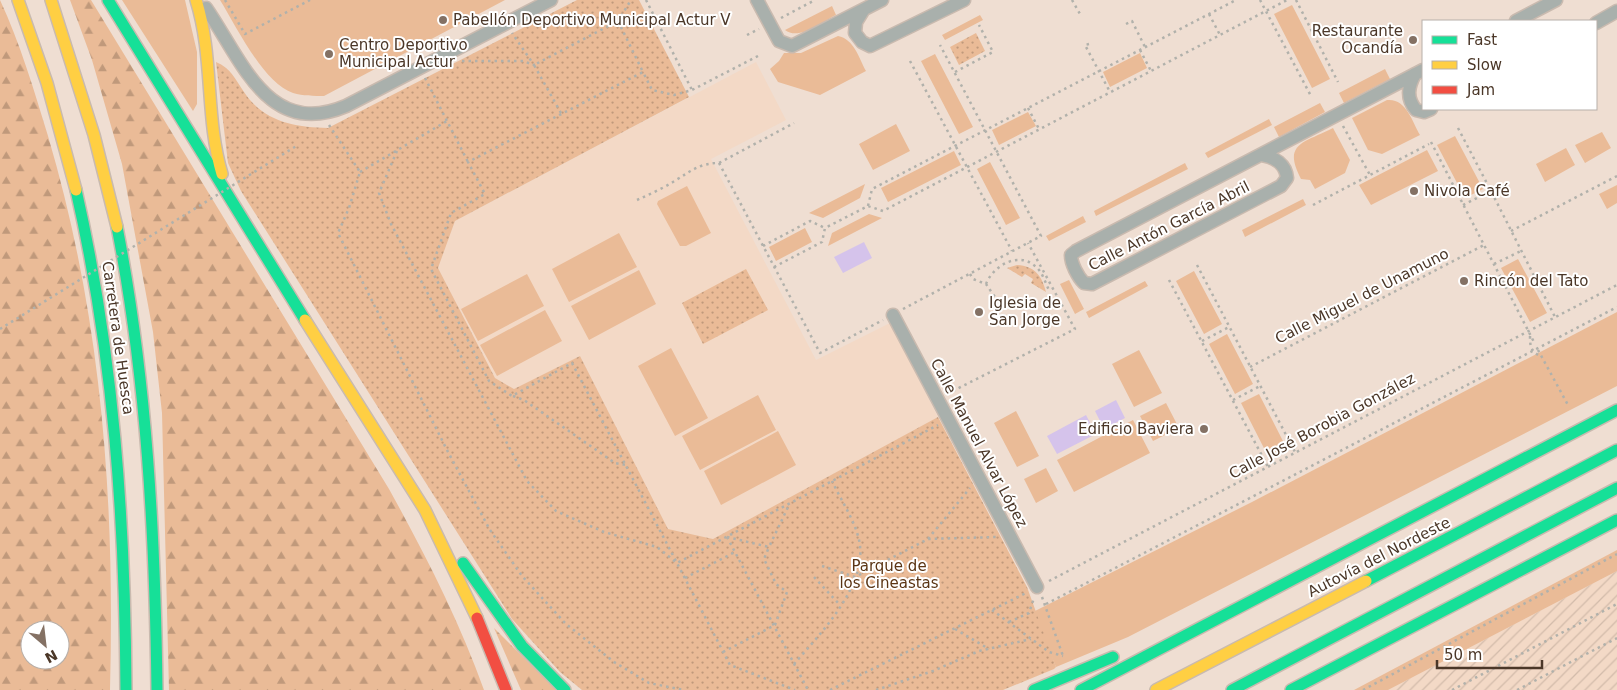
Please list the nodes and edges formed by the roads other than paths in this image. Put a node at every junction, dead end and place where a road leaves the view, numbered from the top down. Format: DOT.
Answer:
graph roads {
  1 [pos="18,0"];
  2 [pos="51,0"];
  3 [pos="108,0"];
  4 [pos="196,0"];
  5 [pos="200,0"];
  6 [pos="551,0"];
  7 [pos="757,0"];
  8 [pos="882,0"];
  9 [pos="964,0"];
  10 [pos="1556,0"];
  11 [pos="864,9"];
  12 [pos="1617,11"];
  13 [pos="1518,20"];
  14 [pos="1597,22"];
  15 [pos="827,29"];
  16 [pos="855,33"];
  17 [pos="1419,72"];
  18 [pos="1384,91"];
  19 [pos="1408,98"];
  20 [pos="1429,110"];
  21 [pos="1298,137"];
  22 [pos="1262,155"];
  23 [pos="1283,165"];
  24 [pos="240,217"];
  25 [pos="893,314"];
  26 [pos="1617,410"];
  27 [pos="1617,419"];
  28 [pos="1617,450"];
  29 [pos="1617,488"];
  30 [pos="1462,491"];
  31 [pos="425,510"];
  32 [pos="1617,520"];
  33 [pos="1037,587"];
  34 [pos="1156,638"];
  35 [pos="1122,653"];
  36 [pos="126,690"];
  37 [pos="157,690"];
  38 [pos="506,690"];
  39 [pos="564,690"];
  40 [pos="1034,690"];
  41 [pos="1081,690"];
  42 [pos="1096,690"];
  43 [pos="1156,690"];
  44 [pos="1232,690"];
  45 [pos="1291,690"];
  1 -- 36 [label="highway, Carretera de Huesca"];
  2 -- 37 [label="highway, Carretera de Huesca"];
  3 -- 24 [label="highway"];
  4 -- 24 [label="highway"];
  5 -- 6 [label="street"];
  7 -- 15 [label="street"];
  8 -- 11 [label="street"];
  9 -- 16 [label="street"];
  10 -- 13 [label="street"];
  11 -- 15 [label="street"];
  11 -- 16 [label="street"];
  12 -- 14 [label="street"];
  15 -- 16 [label="street"];
  17 -- 18 [label="street, Calle Antón García Abril"];
  17 -- 19 [label="street, Calle Antón García Abril"];
  18 -- 19 [label="street"];
  18 -- 21 [label="street, Calle Antón García Abril"];
  19 -- 20 [label="street"];
  21 -- 22 [label="street, Calle Antón García Abril"];
  21 -- 23 [label="street, Calle Antón García Abril"];
  22 -- 23 [label="street"];
  22 -- 23 [label="street, Calle Antón García Abril"];
  24 -- 31 [label="highway"];
  25 -- 33 [label="street, Calle Manuel Alvar López"];
  26 -- 30 [label="highway"];
  27 -- 42 [label="highway"];
  28 -- 43 [label="highway, Autovía del Nordeste"];
  29 -- 44 [label="highway"];
  30 -- 34 [label="highway"];
  30 -- 41 [label="highway"];
  31 -- 38 [label="highway"];
  31 -- 39 [label="highway"];
  32 -- 45 [label="highway"];
  35 -- 40 [label="highway"];
}
